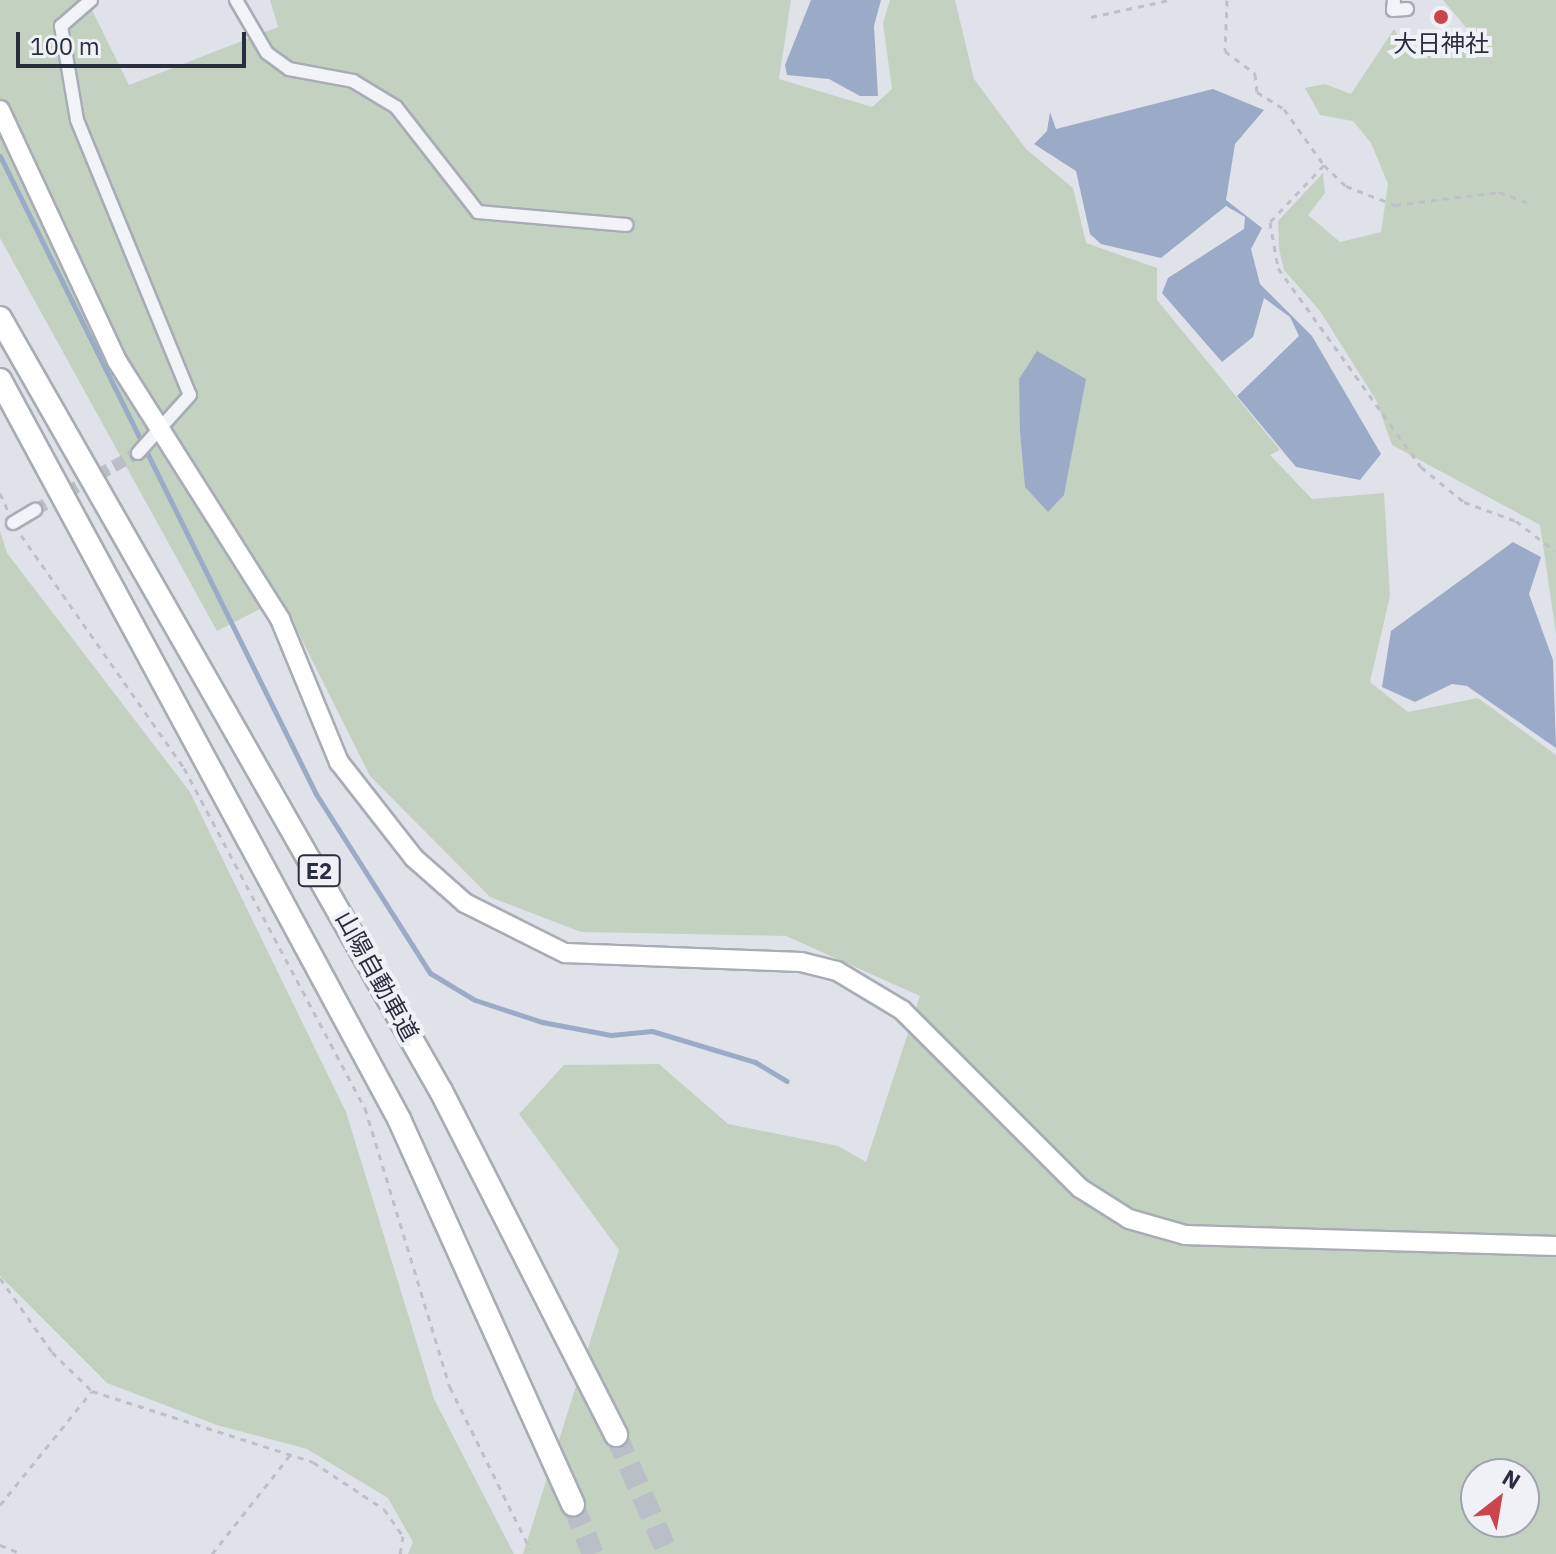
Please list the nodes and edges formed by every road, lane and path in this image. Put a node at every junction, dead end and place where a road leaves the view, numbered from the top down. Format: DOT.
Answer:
graph roads {
  1 [pos="91,0"];
  2 [pos="236,0"];
  3 [pos="1147,0"];
  4 [pos="1169,0"];
  5 [pos="1227,0"];
  6 [pos="1394,0"];
  7 [pos="1148,6"];
  8 [pos="1407,9"];
  9 [pos="1091,17"];
  10 [pos="0,110"];
  11 [pos="1324,165"];
  12 [pos="1527,202"];
  13 [pos="626,225"];
  14 [pos="0,318"];
  15 [pos="0,380"];
  16 [pos="160,429"];
  17 [pos="138,453"];
  18 [pos="0,493"];
  19 [pos="35,510"];
  20 [pos="13,523"];
  21 [pos="1555,551"];
  22 [pos="1556,1246"];
  23 [pos="0,1278"];
  24 [pos="92,1391"];
  25 [pos="616,1435"];
  26 [pos="292,1453"];
  27 [pos="0,1505"];
  28 [pos="573,1505"];
  29 [pos="0,1545"];
  30 [pos="530,1549"];
  31 [pos="22,1554"];
  32 [pos="212,1554"];
  33 [pos="400,1554"];
  1 -- 16 [label="street"];
  2 -- 13 [label="street"];
  3 -- 7 [label="path"];
  4 -- 7 [label="path"];
  5 -- 11 [label="path"];
  6 -- 8 [label="street"];
  7 -- 9 [label="path"];
  10 -- 16 [label="street"];
  11 -- 12 [label="path"];
  11 -- 21 [label="path"];
  14 -- 25 [label="highway, 山陽自動車道 / E2"];
  15 -- 28 [label="highway, 山陽自動車道 / E2"];
  16 -- 17 [label="street"];
  16 -- 22 [label="street"];
  18 -- 20 [label="path"];
  19 -- 20 [label="street"];
  20 -- 30 [label="path"];
  23 -- 24 [label="path"];
  24 -- 26 [label="path"];
  24 -- 27 [label="path"];
  26 -- 32 [label="path"];
  26 -- 33 [label="path"];
  29 -- 31 [label="path"];
}
